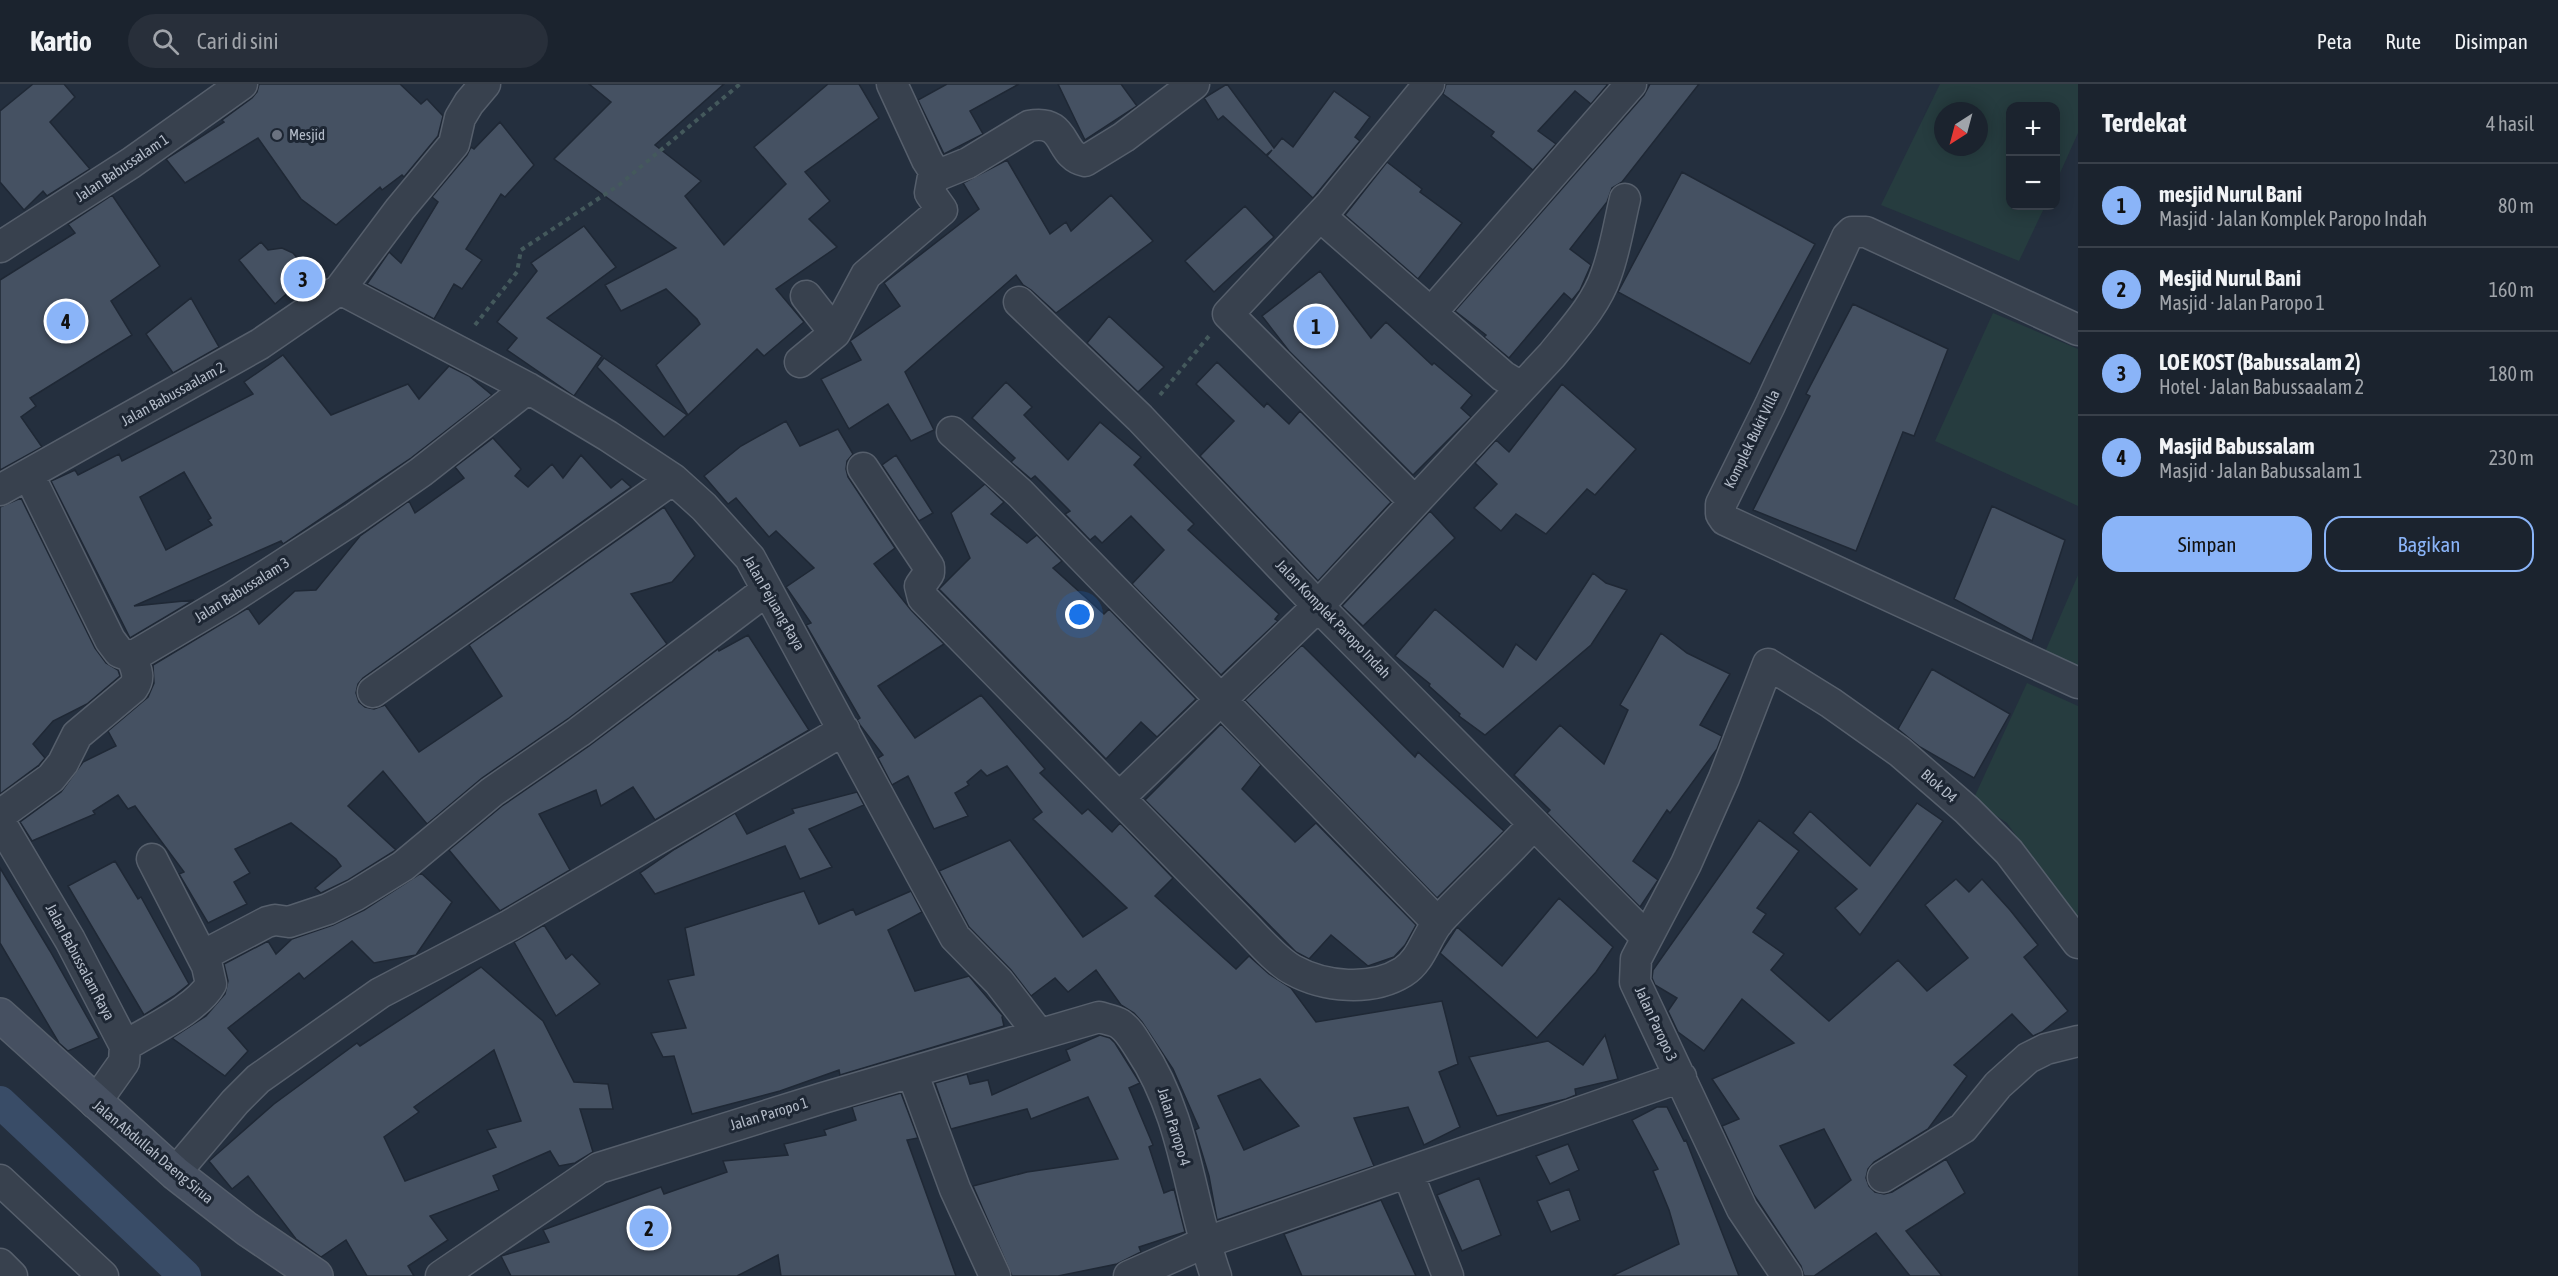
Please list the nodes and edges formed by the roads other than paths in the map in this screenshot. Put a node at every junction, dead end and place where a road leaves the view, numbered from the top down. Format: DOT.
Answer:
graph roads {
  1 [pos="242,84"];
  2 [pos="485,84"];
  3 [pos="892,84"];
  4 [pos="1194,84"];
  5 [pos="1429,84"];
  6 [pos="1631,84"];
  7 [pos="934,171"];
  8 [pos="1625,199"];
  9 [pos="1320,216"];
  10 [pos="0,247"];
  11 [pos="340,289"];
  12 [pos="806,296"];
  13 [pos="1019,302"];
  14 [pos="1431,313"];
  15 [pos="2078,330"];
  16 [pos="835,333"];
  17 [pos="800,363"];
  18 [pos="1521,387"];
  19 [pos="528,388"];
  20 [pos="952,432"];
  21 [pos="863,468"];
  22 [pos="29,475"];
  23 [pos="673,479"];
  24 [pos="0,490"];
  25 [pos="1414,501"];
  26 [pos="767,590"];
  27 [pos="1318,606"];
  28 [pos="132,657"];
  29 [pos="1768,664"];
  30 [pos="2078,683"];
  31 [pos="373,692"];
  32 [pos="1220,700"];
  33 [pos="844,730"];
  34 [pos="1120,797"];
  35 [pos="0,814"];
  36 [pos="0,822"];
  37 [pos="1533,825"];
  38 [pos="152,859"];
  39 [pos="1438,923"];
  40 [pos="1646,937"];
  41 [pos="2078,943"];
  42 [pos="202,956"];
  43 [pos="0,1015"];
  44 [pos="1039,1034"];
  45 [pos="2078,1041"];
  46 [pos="125,1046"];
  47 [pos="912,1072"];
  48 [pos="1681,1077"];
  49 [pos="95,1103"];
  50 [pos="174,1173"];
  51 [pos="1408,1173"];
  52 [pos="1883,1177"];
  53 [pos="0,1180"];
  54 [pos="1204,1243"];
  55 [pos="0,1264"];
  56 [pos="12,1276"];
  57 [pos="103,1276"];
  58 [pos="316,1276"];
  59 [pos="441,1276"];
  60 [pos="995,1276"];
  61 [pos="1129,1276"];
  62 [pos="1216,1276"];
  63 [pos="1448,1276"];
  64 [pos="1786,1276"];
  1 -- 10 [label="street, Jalan Babussalam 1"];
  2 -- 11 [label="street, Jalan Babussaalam 2"];
  3 -- 7 [label="street"];
  4 -- 7 [label="street"];
  5 -- 9 [label="street"];
  6 -- 14 [label="street"];
  7 -- 16 [label="street"];
  8 -- 18 [label="street"];
  9 -- 14 [label="street"];
  9 -- 25 [label="street"];
  11 -- 19 [label="street, Jalan Pejuang Raya"];
  11 -- 22 [label="street, Jalan Babussaalam 2"];
  12 -- 16 [label="street"];
  13 -- 27 [label="street, Jalan Komplek Paropo Indah"];
  14 -- 18 [label="street"];
  15 -- 30 [label="street, Komplek Bukit Villa"];
  16 -- 17 [label="street"];
  18 -- 25 [label="street"];
  19 -- 23 [label="street, Jalan Pejuang Raya"];
  19 -- 28 [label="street, Jalan Babussalam 3"];
  20 -- 32 [label="street"];
  21 -- 34 [label="street"];
  22 -- 24 [label="street, Jalan Babussaalam 2"];
  22 -- 28 [label="street"];
  23 -- 26 [label="street, Jalan Pejuang Raya"];
  23 -- 31 [label="street"];
  25 -- 27 [label="street"];
  26 -- 33 [label="street, Jalan Pejuang Raya"];
  26 -- 42 [label="street"];
  27 -- 32 [label="street"];
  27 -- 37 [label="street, Jalan Komplek Paropo Indah"];
  28 -- 35 [label="street"];
  29 -- 40 [label="street, Jalan Paropo 3"];
  29 -- 41 [label="street, Blok D4"];
  32 -- 34 [label="street"];
  32 -- 39 [label="street"];
  33 -- 44 [label="street, Jalan Pejuang Raya"];
  33 -- 50 [label="street"];
  34 -- 39 [label="street"];
  36 -- 46 [label="street, Jalan Babussalam Raya"];
  37 -- 39 [label="street"];
  37 -- 40 [label="street, Jalan Komplek Paropo Indah"];
  38 -- 42 [label="street"];
  40 -- 48 [label="street, Jalan Paropo 3"];
  42 -- 46 [label="street"];
  43 -- 49 [label="main road, Jalan Abdullah Daeng Sirua"];
  44 -- 47 [label="street, Jalan Paropo 4"];
  44 -- 54 [label="street, Jalan Paropo 4"];
  45 -- 52 [label="street"];
  46 -- 49 [label="street"];
  47 -- 59 [label="street, Jalan Paropo 1"];
  47 -- 60 [label="street"];
  48 -- 51 [label="street"];
  48 -- 64 [label="street, Jalan Paropo 3"];
  49 -- 50 [label="main road, Jalan Abdullah Daeng Sirua"];
  50 -- 58 [label="main road, Jalan Abdullah Daeng Sirua"];
  51 -- 54 [label="street"];
  51 -- 63 [label="street"];
  53 -- 57 [label="street"];
  54 -- 61 [label="street"];
  54 -- 62 [label="street, Jalan Paropo 4"];
  55 -- 56 [label="street"];
}
